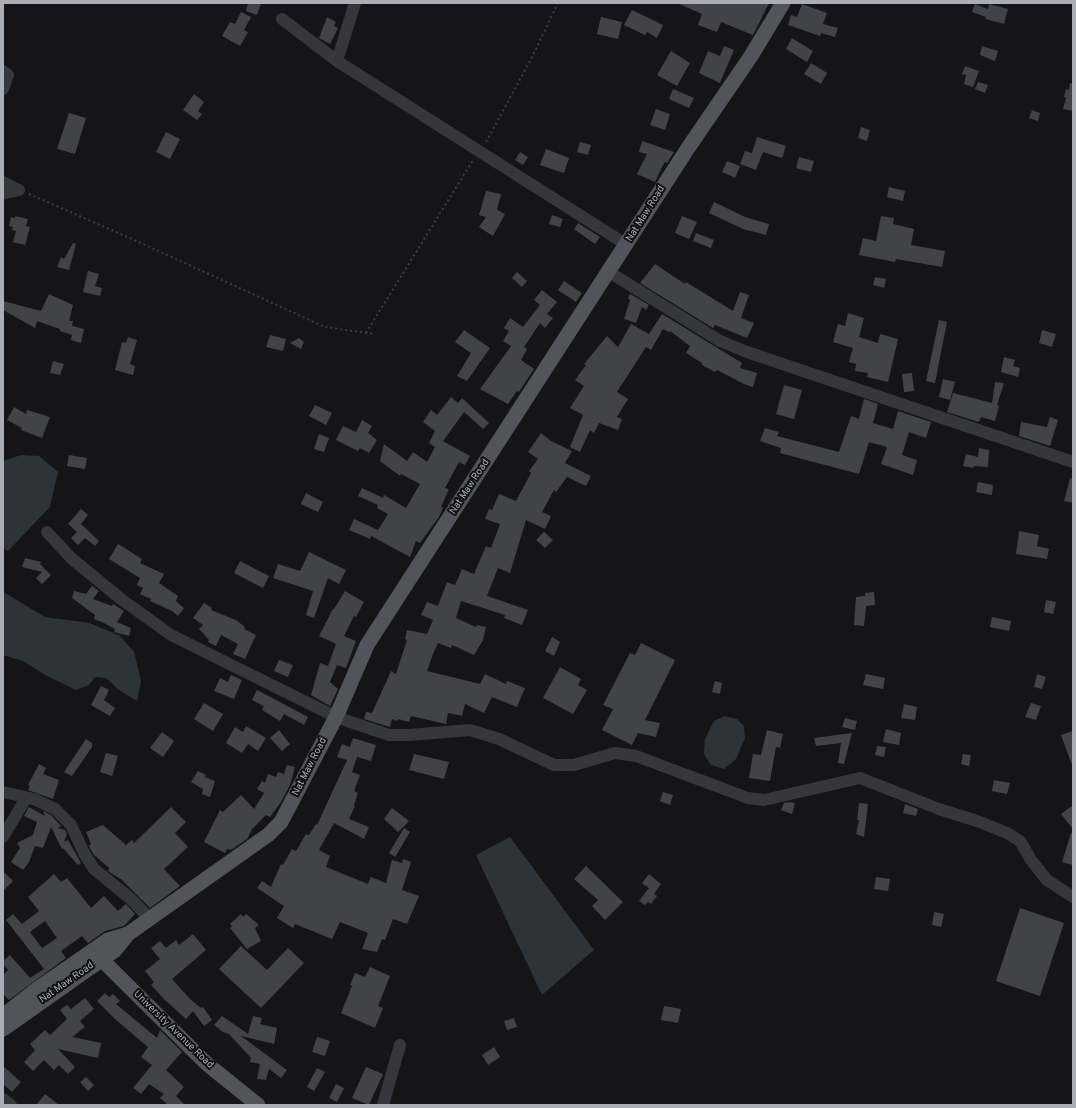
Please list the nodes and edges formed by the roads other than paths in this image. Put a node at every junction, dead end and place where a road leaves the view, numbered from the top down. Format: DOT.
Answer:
graph roads {
  1 [pos="355,3"];
  2 [pos="783,3"];
  3 [pos="282,19"];
  4 [pos="337,62"];
  5 [pos="3,71"];
  6 [pos="3,89"];
  7 [pos="3,182"];
  8 [pos="3,193"];
  9 [pos="627,245"];
  10 [pos="609,272"];
  11 [pos="1073,462"];
  12 [pos="47,532"];
  13 [pos="336,717"];
  14 [pos="3,792"];
  15 [pos="26,798"];
  16 [pos="3,837"];
  17 [pos="1073,896"];
  18 [pos="149,918"];
  19 [pos="97,955"];
  20 [pos="3,1016"];
  21 [pos="3,1029"];
  22 [pos="400,1045"];
  23 [pos="3,1099"];
  24 [pos="11,1105"];
  25 [pos="258,1105"];
  26 [pos="383,1105"];
  1 -- 4 [label="street"];
  2 -- 9 [label="main road, Nat Maw Road"];
  3 -- 4 [label="street"];
  4 -- 9 [label="street"];
  5 -- 6 [label="street"];
  7 -- 8 [label="street"];
  9 -- 10 [label="main road, Nat Maw Road"];
  10 -- 11 [label="street"];
  10 -- 13 [label="main road, Nat Maw Road"];
  12 -- 13 [label="street"];
  13 -- 17 [label="street"];
  13 -- 18 [label="main road, Nat Maw Road"];
  14 -- 15 [label="street"];
  15 -- 16 [label="street"];
  15 -- 18 [label="street"];
  18 -- 19 [label="main road, Nat Maw Road"];
  19 -- 20 [label="main road, Nat Maw Road"];
  19 -- 21 [label="main road, Nat Maw Road"];
  19 -- 25 [label="main road, University Avenue Road"];
  22 -- 26 [label="street"];
  23 -- 24 [label="street"];
}
